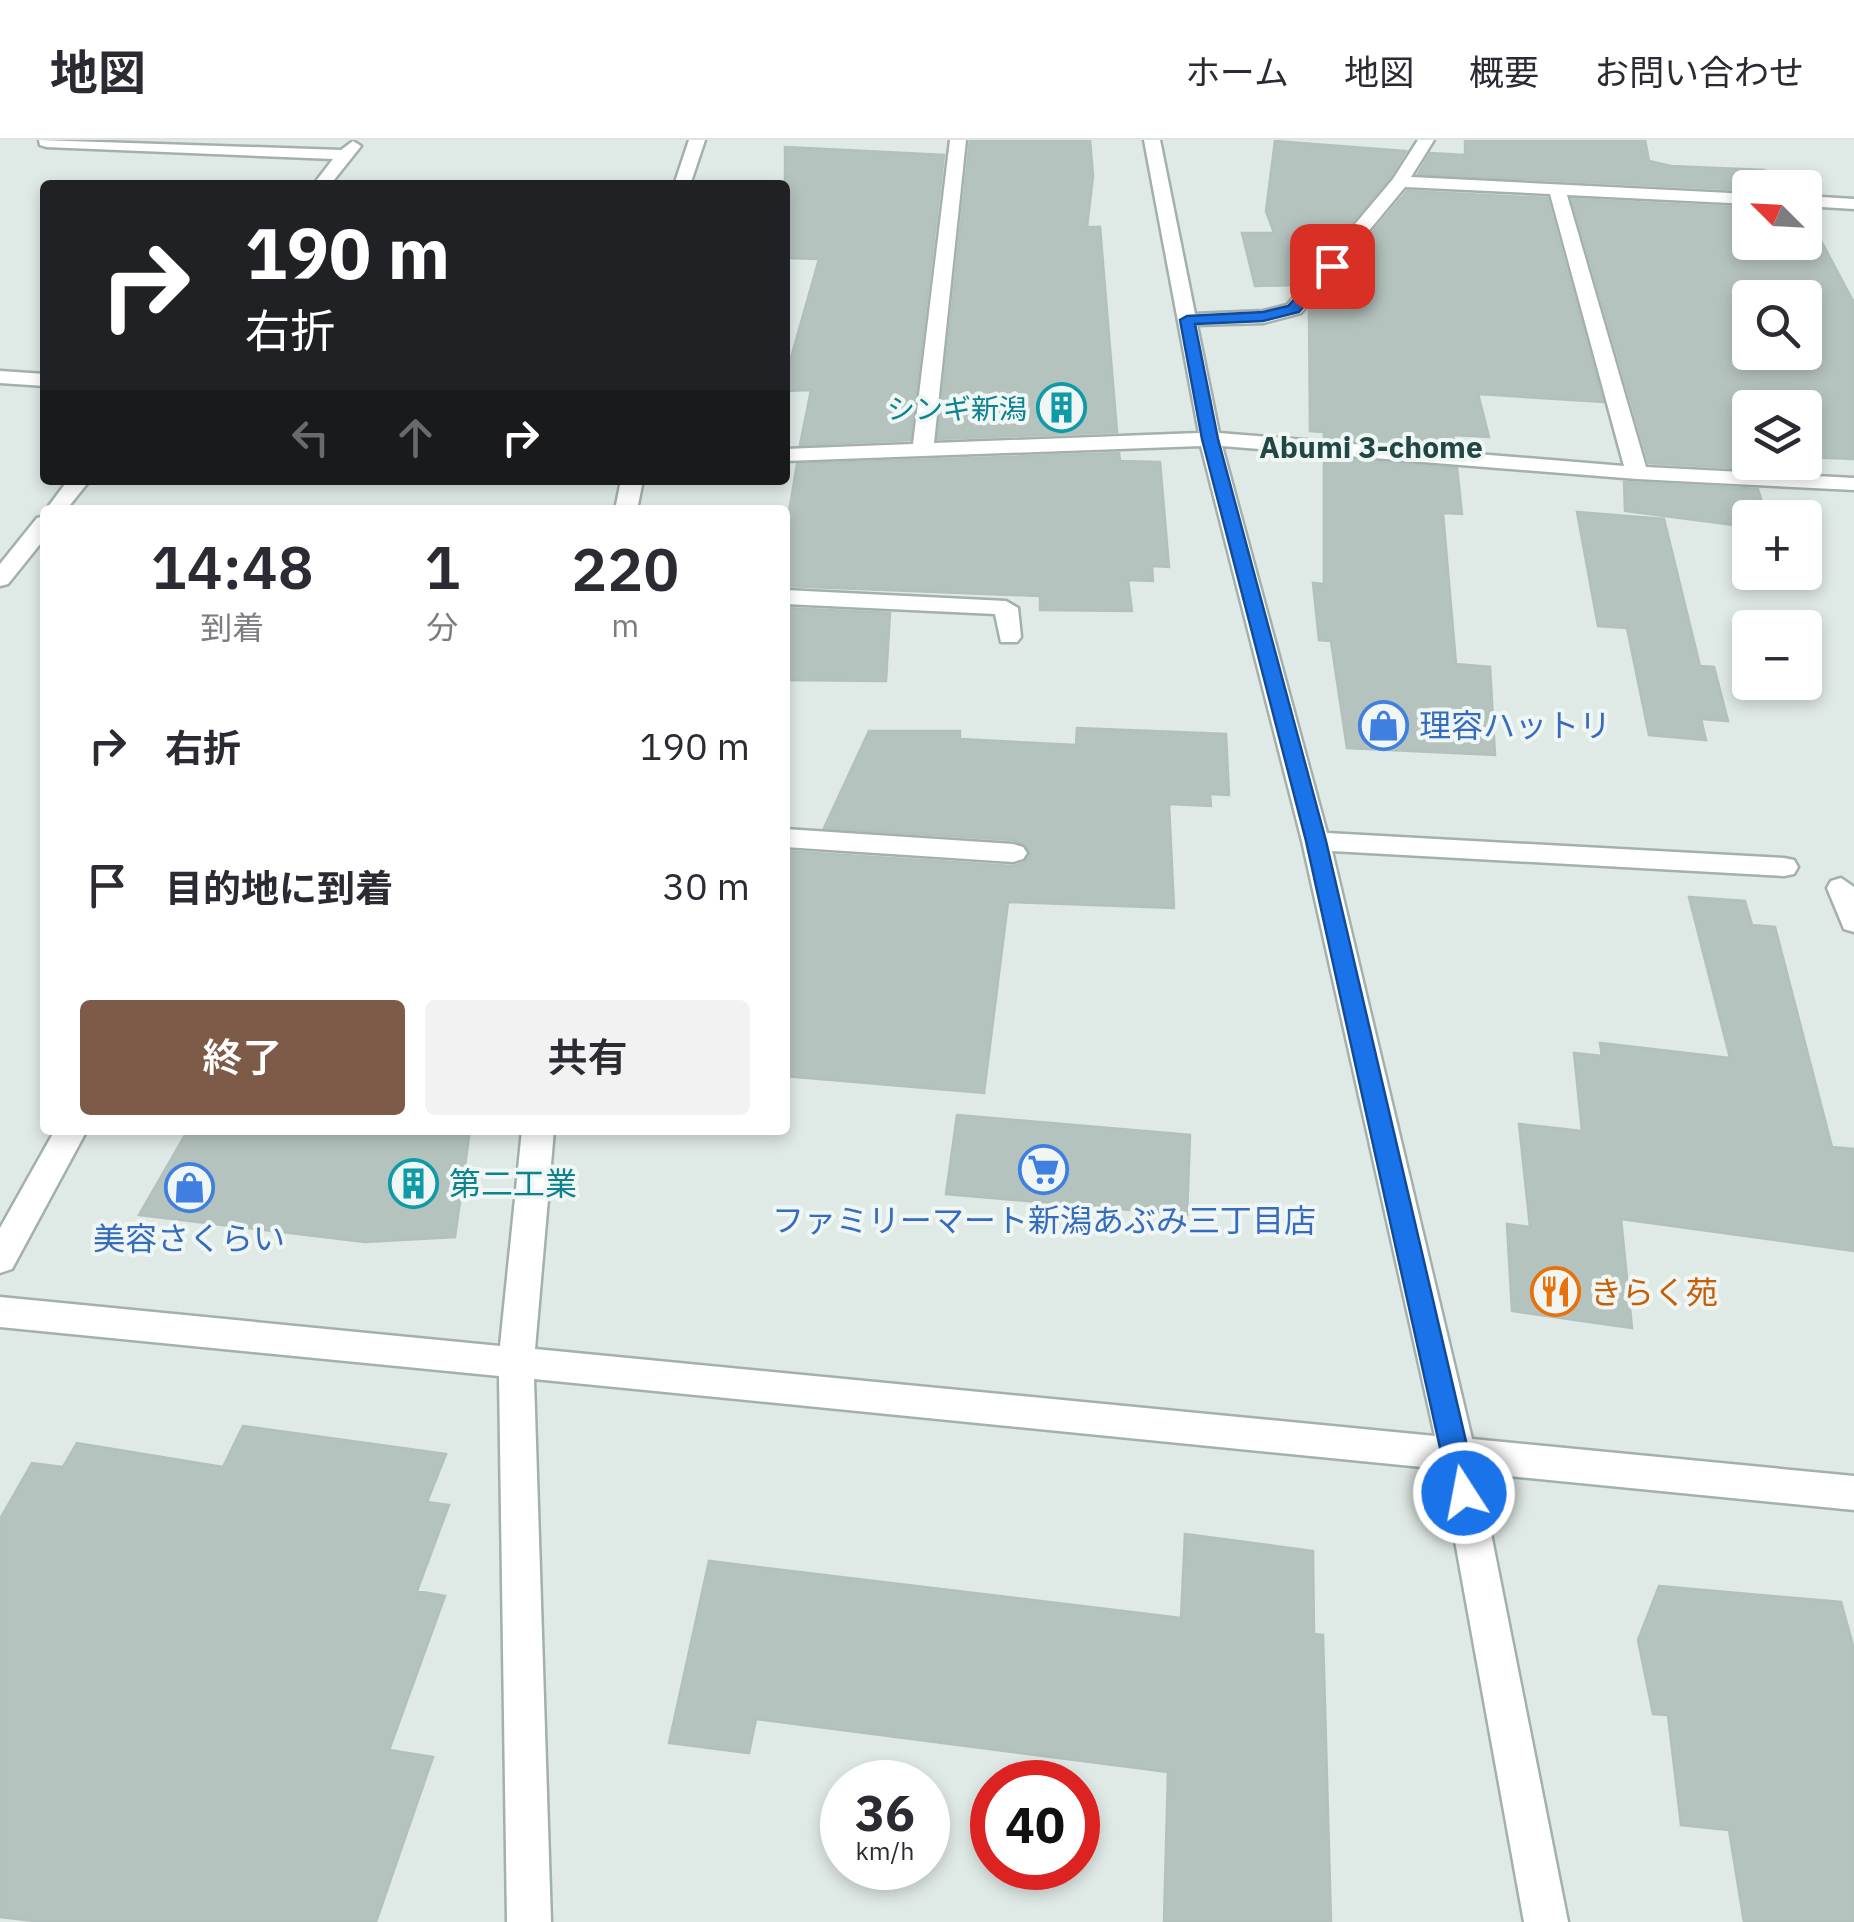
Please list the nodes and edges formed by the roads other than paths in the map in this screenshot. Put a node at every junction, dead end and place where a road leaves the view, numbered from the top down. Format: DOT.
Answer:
graph roads {
  1 [pos="358,140"];
  2 [pos="697,140"];
  3 [pos="958,140"];
  4 [pos="1152,140"];
  5 [pos="1426,140"];
  6 [pos="46,142"];
  7 [pos="345,156"];
  8 [pos="325,180"];
  9 [pos="684,180"];
  10 [pos="1400,182"];
  11 [pos="1556,190"];
  12 [pos="1732,198"];
  13 [pos="1822,203"];
  14 [pos="1847,204"];
  15 [pos="1854,227"];
  16 [pos="1187,320"];
  17 [pos="0,377"];
  18 [pos="40,377"];
  19 [pos="1210,439"];
  20 [pos="924,451"];
  21 [pos="790,454"];
  22 [pos="1637,473"];
  23 [pos="1854,484"];
  24 [pos="75,485"];
  25 [pos="59,505"];
  26 [pos="40,528"];
  27 [pos="0,579"];
  28 [pos="790,597"];
  29 [pos="1010,637"];
  30 [pos="790,838"];
  31 [pos="1316,841"];
  32 [pos="1012,852"];
  33 [pos="1784,866"];
  34 [pos="1841,888"];
  35 [pos="1854,922"];
  36 [pos="67,1135"];
  37 [pos="538,1135"];
  38 [pos="0,1259"];
  39 [pos="0,1312"];
  40 [pos="516,1362"];
  41 [pos="1457,1454"];
  42 [pos="1854,1493"];
  43 [pos="529,1922"];
  44 [pos="1546,1922"];
  1 -- 7 [label="street"];
  2 -- 9 [label="street"];
  3 -- 20 [label="street"];
  4 -- 16 [label="street"];
  5 -- 10 [label="street"];
  6 -- 7 [label="street"];
  7 -- 8 [label="street"];
  10 -- 11 [label="street"];
  10 -- 16 [label="street"];
  11 -- 12 [label="street"];
  11 -- 22 [label="street"];
  13 -- 14 [label="street"];
  14 -- 15 [label="street"];
  16 -- 19 [label="street"];
  17 -- 18 [label="street"];
  19 -- 20 [label="street"];
  19 -- 22 [label="street"];
  19 -- 31 [label="street"];
  20 -- 21 [label="street"];
  22 -- 23 [label="street"];
  24 -- 25 [label="street"];
  26 -- 27 [label="street"];
  28 -- 29 [label="street"];
  30 -- 32 [label="street"];
  31 -- 33 [label="street"];
  31 -- 41 [label="street"];
  34 -- 35 [label="street"];
  36 -- 38 [label="street"];
  37 -- 40 [label="street"];
  39 -- 40 [label="street"];
  40 -- 41 [label="street"];
  40 -- 43 [label="street"];
  41 -- 42 [label="street"];
  41 -- 44 [label="street"];
}
